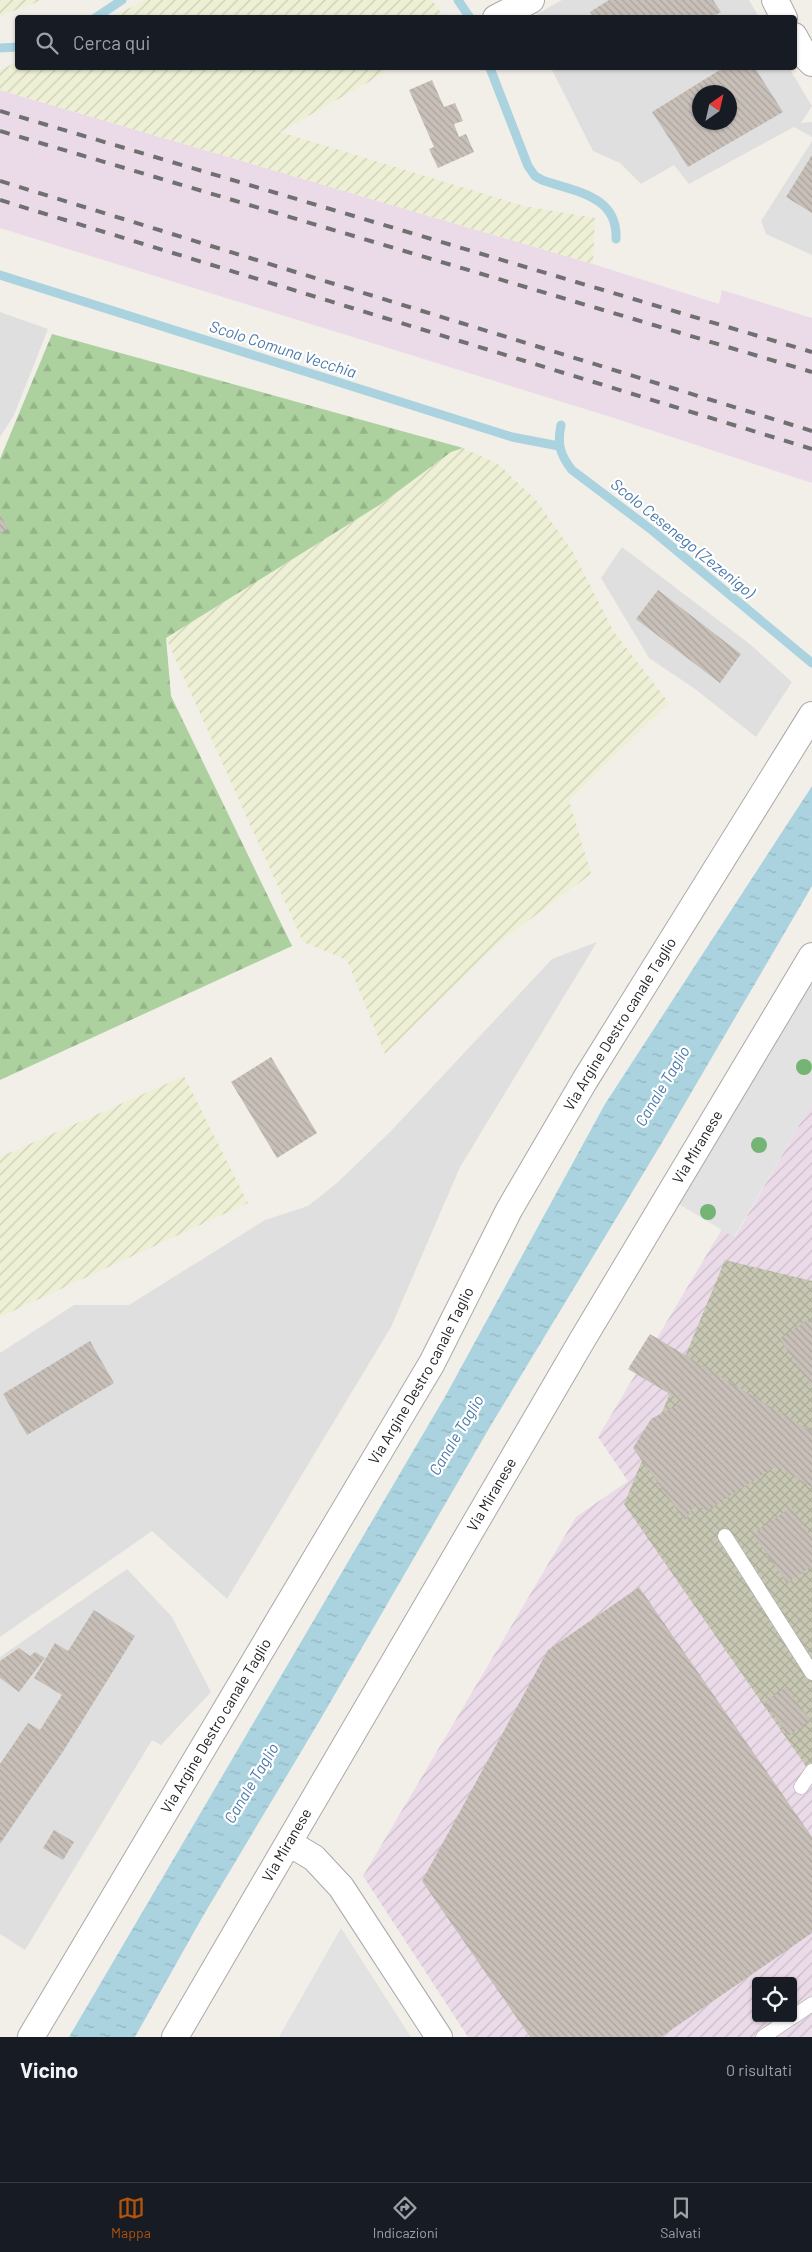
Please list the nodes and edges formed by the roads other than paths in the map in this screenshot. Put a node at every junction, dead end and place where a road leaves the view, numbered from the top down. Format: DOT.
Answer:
graph roads {
  1 [pos="531,0"];
  2 [pos="775,0"];
  3 [pos="502,15"];
  4 [pos="782,15"];
  5 [pos="797,41"];
  6 [pos="812,63"];
  7 [pos="812,715"];
  8 [pos="812,956"];
  9 [pos="725,1536"];
  10 [pos="812,1673"];
  11 [pos="812,1771"];
  12 [pos="800,1787"];
  13 [pos="289,1843"];
  14 [pos="812,2004"];
  15 [pos="797,2014"];
  16 [pos="785,2022"];
  17 [pos="31,2037"];
  18 [pos="175,2037"];
  19 [pos="439,2037"];
  20 [pos="763,2037"];
  1 -- 3 [label="street"];
  2 -- 4 [label="street"];
  5 -- 6 [label="street"];
  7 -- 17 [label="street, Via Argine Destro canale Taglio"];
  8 -- 13 [label="street, Via Miranese"];
  9 -- 10 [label="lane"];
  11 -- 12 [label="lane"];
  13 -- 18 [label="street, Via Miranese"];
  13 -- 19 [label="street"];
  14 -- 15 [label="lane"];
  16 -- 20 [label="lane"];
}
